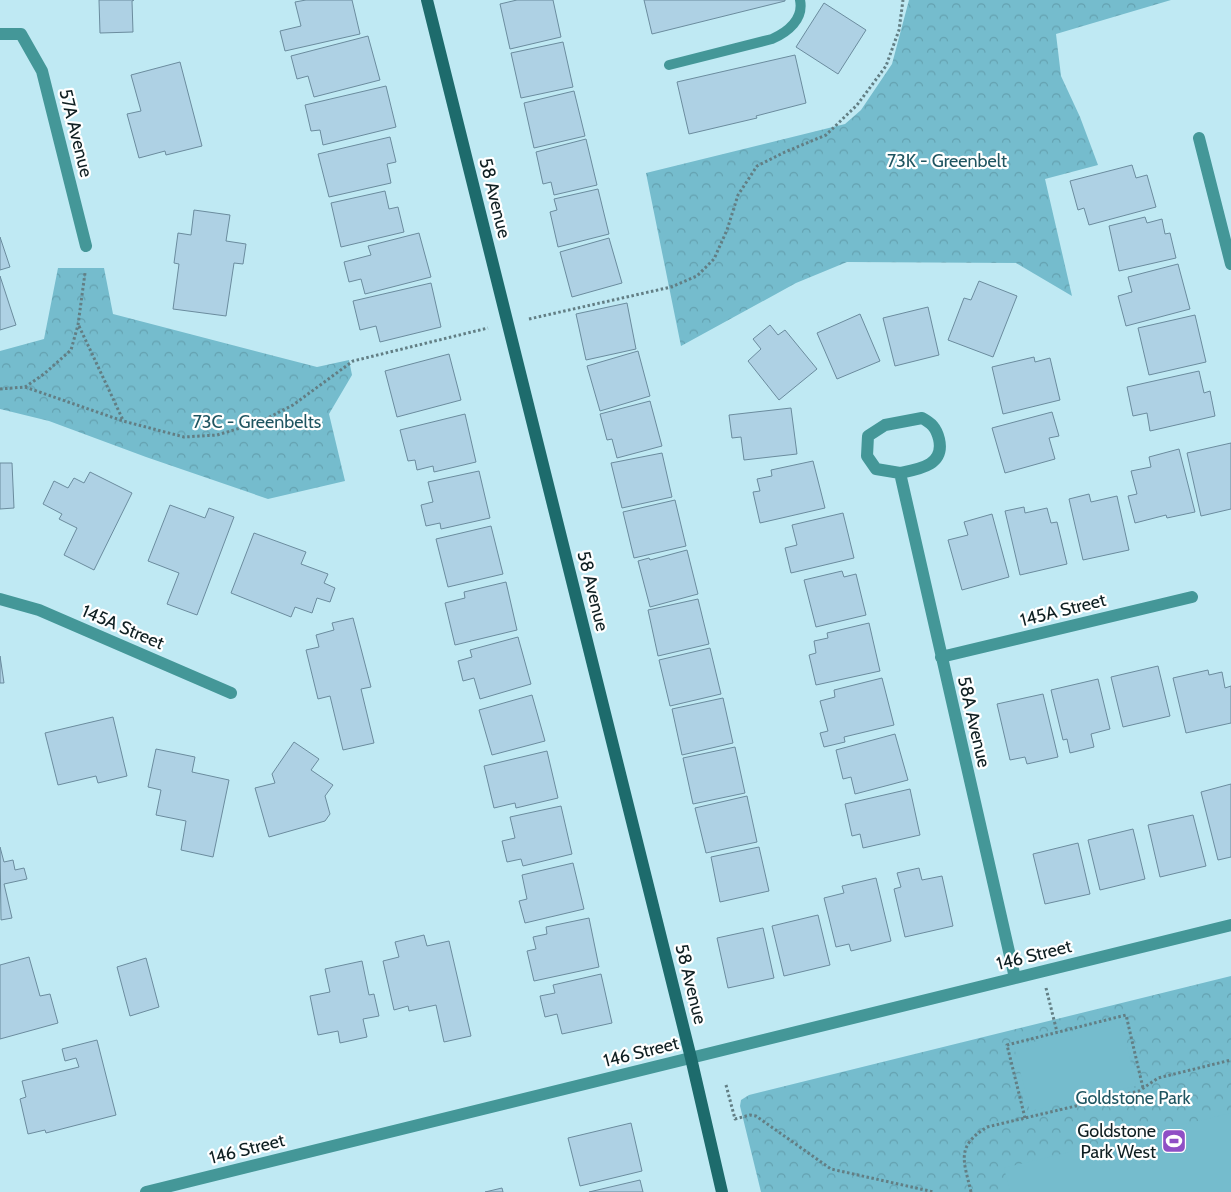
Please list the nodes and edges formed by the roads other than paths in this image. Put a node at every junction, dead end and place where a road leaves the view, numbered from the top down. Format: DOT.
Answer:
graph roads {
  1 [pos="427,0"];
  2 [pos="800,0"];
  3 [pos="0,34"];
  4 [pos="669,66"];
  5 [pos="1199,138"];
  6 [pos="86,246"];
  7 [pos="1231,264"];
  8 [pos="900,473"];
  9 [pos="1192,596"];
  10 [pos="0,599"];
  11 [pos="942,657"];
  12 [pos="231,693"];
  13 [pos="1231,925"];
  14 [pos="1015,978"];
  15 [pos="691,1058"];
  16 [pos="146,1192"];
  17 [pos="722,1192"];
  1 -- 15 [label="street, 58 Avenue"];
  2 -- 4 [label="lane"];
  3 -- 6 [label="street, 57A Avenue"];
  5 -- 7 [label="street"];
  8 -- 8 [label="street"];
  8 -- 11 [label="street, 58A Avenue"];
  9 -- 11 [label="street, 145A Street"];
  10 -- 12 [label="street, 145A Street"];
  11 -- 14 [label="street, 58A Avenue"];
  13 -- 14 [label="street, 146 Street"];
  14 -- 15 [label="street, 146 Street"];
  15 -- 16 [label="street, 146 Street"];
  15 -- 17 [label="street, 58 Avenue"];
}
